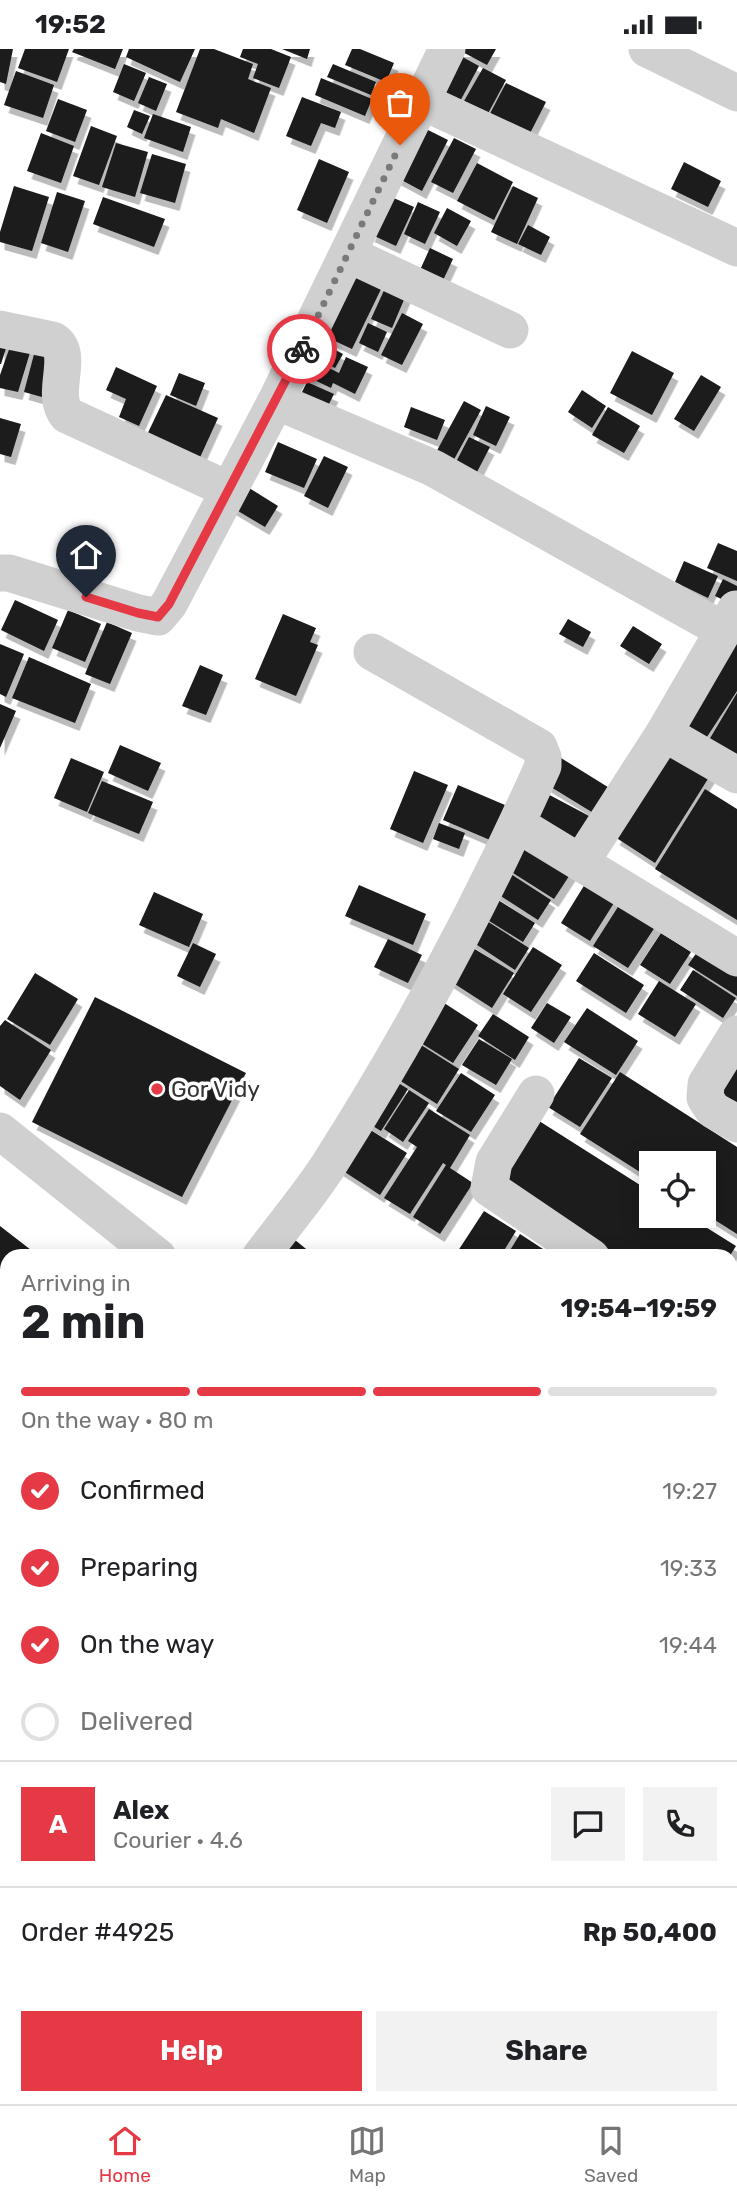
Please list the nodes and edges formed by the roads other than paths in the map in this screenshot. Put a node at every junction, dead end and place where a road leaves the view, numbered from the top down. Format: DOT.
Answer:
graph roads {
  1 [pos="647,49"];
  2 [pos="441,50"];
  3 [pos="737,93"];
  4 [pos="421,101"];
  5 [pos="737,248"];
  6 [pos="348,254"];
  7 [pos="0,330"];
  8 [pos="510,330"];
  9 [pos="276,401"];
  10 [pos="229,490"];
  11 [pos="3,580"];
  12 [pos="732,620"];
  13 [pos="372,652"];
  14 [pos="664,733"];
  15 [pos="737,775"];
  16 [pos="517,824"];
  17 [pos="581,862"];
  18 [pos="737,958"];
  19 [pos="737,1034"];
  20 [pos="536,1094"];
  21 [pos="737,1124"];
  22 [pos="0,1131"];
  23 [pos="148,1249"];
  24 [pos="266,1249"];
  25 [pos="579,1249"];
  1 -- 3 [label="street"];
  2 -- 4 [label="street"];
  4 -- 5 [label="street"];
  4 -- 6 [label="street"];
  6 -- 8 [label="street"];
  6 -- 9 [label="street"];
  7 -- 10 [label="street"];
  9 -- 10 [label="street"];
  9 -- 12 [label="street"];
  10 -- 11 [label="street"];
  12 -- 14 [label="street"];
  13 -- 16 [label="street"];
  14 -- 15 [label="street"];
  14 -- 17 [label="street"];
  16 -- 17 [label="street"];
  16 -- 24 [label="street"];
  17 -- 18 [label="street"];
  19 -- 21 [label="street"];
  20 -- 25 [label="street"];
  22 -- 23 [label="street"];
}
